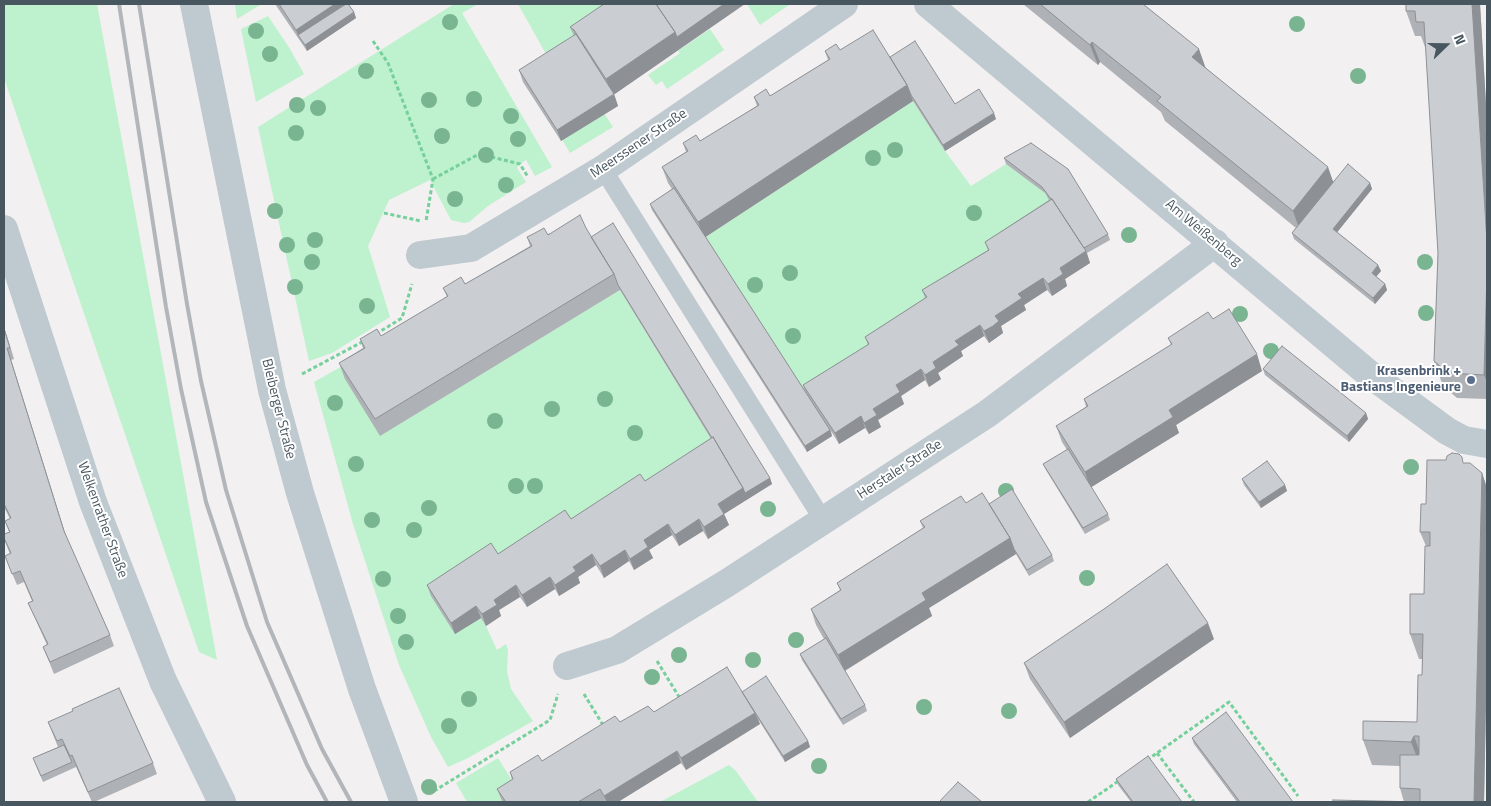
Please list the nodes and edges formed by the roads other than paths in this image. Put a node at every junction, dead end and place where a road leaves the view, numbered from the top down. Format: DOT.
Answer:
graph roads {
  1 [pos="194,4"];
  2 [pos="844,4"];
  3 [pos="928,4"];
  4 [pos="602,169"];
  5 [pos="4,229"];
  6 [pos="1215,243"];
  7 [pos="420,255"];
  8 [pos="1487,444"];
  9 [pos="823,520"];
  10 [pos="567,666"];
  11 [pos="222,802"];
  12 [pos="404,802"];
  1 -- 12 [label="street, Bleiberger Straße"];
  2 -- 4 [label="street, Meerssener Straße"];
  3 -- 6 [label="street, Am Weißenberg"];
  4 -- 7 [label="street, Meerssener Straße"];
  4 -- 9 [label="lane"];
  5 -- 11 [label="street, Welkenrather Straße"];
  6 -- 8 [label="street, Am Weißenberg"];
  6 -- 9 [label="street, Herstaler Straße"];
  9 -- 10 [label="street, Herstaler Straße"];
}
